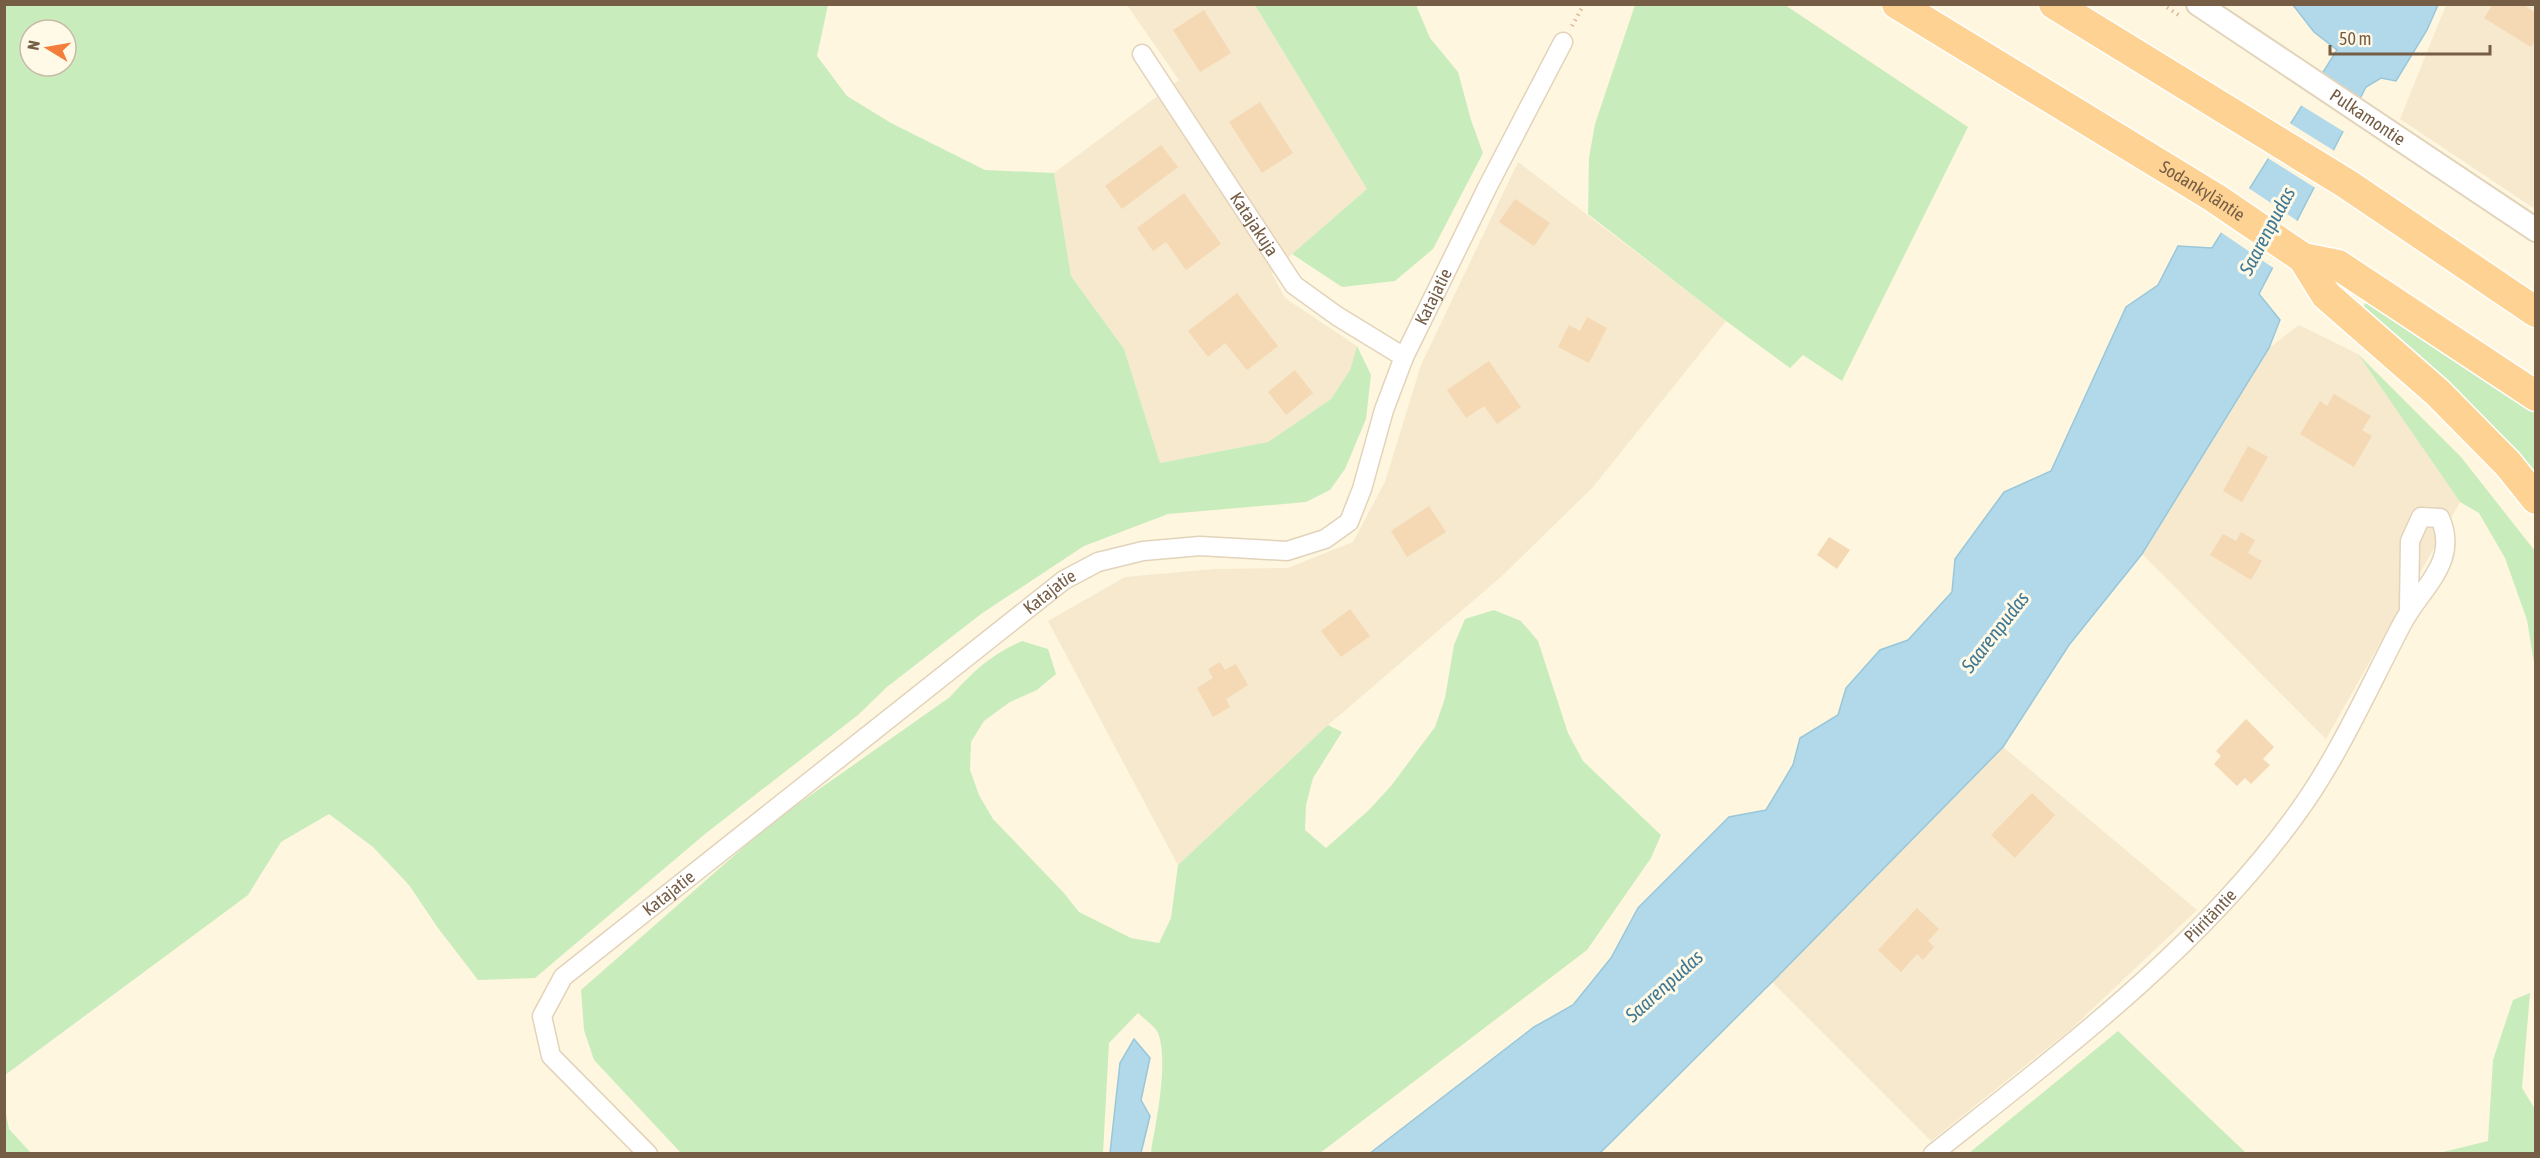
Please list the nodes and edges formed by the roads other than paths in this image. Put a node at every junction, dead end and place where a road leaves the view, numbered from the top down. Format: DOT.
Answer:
graph roads {
  1 [pos="1898,4"];
  2 [pos="2054,4"];
  3 [pos="2198,4"];
  4 [pos="1563,42"];
  5 [pos="1142,54"];
  6 [pos="2534,226"];
  7 [pos="2303,258"];
  8 [pos="2535,312"];
  9 [pos="1404,357"];
  10 [pos="2535,396"];
  11 [pos="2535,499"];
  12 [pos="2409,609"];
  13 [pos="648,1154"];
  14 [pos="1932,1154"];
  1 -- 7 [label="highway, Sodankyläntie"];
  2 -- 8 [label="highway"];
  3 -- 6 [label="street, Pulkamontie"];
  4 -- 9 [label="street, Katajatie"];
  5 -- 9 [label="street, Katajakuja"];
  7 -- 10 [label="highway, Sodankyläntie"];
  7 -- 11 [label="highway"];
  9 -- 13 [label="street, Katajatie"];
  12 -- 14 [label="street, Piiritäntie"];
}
